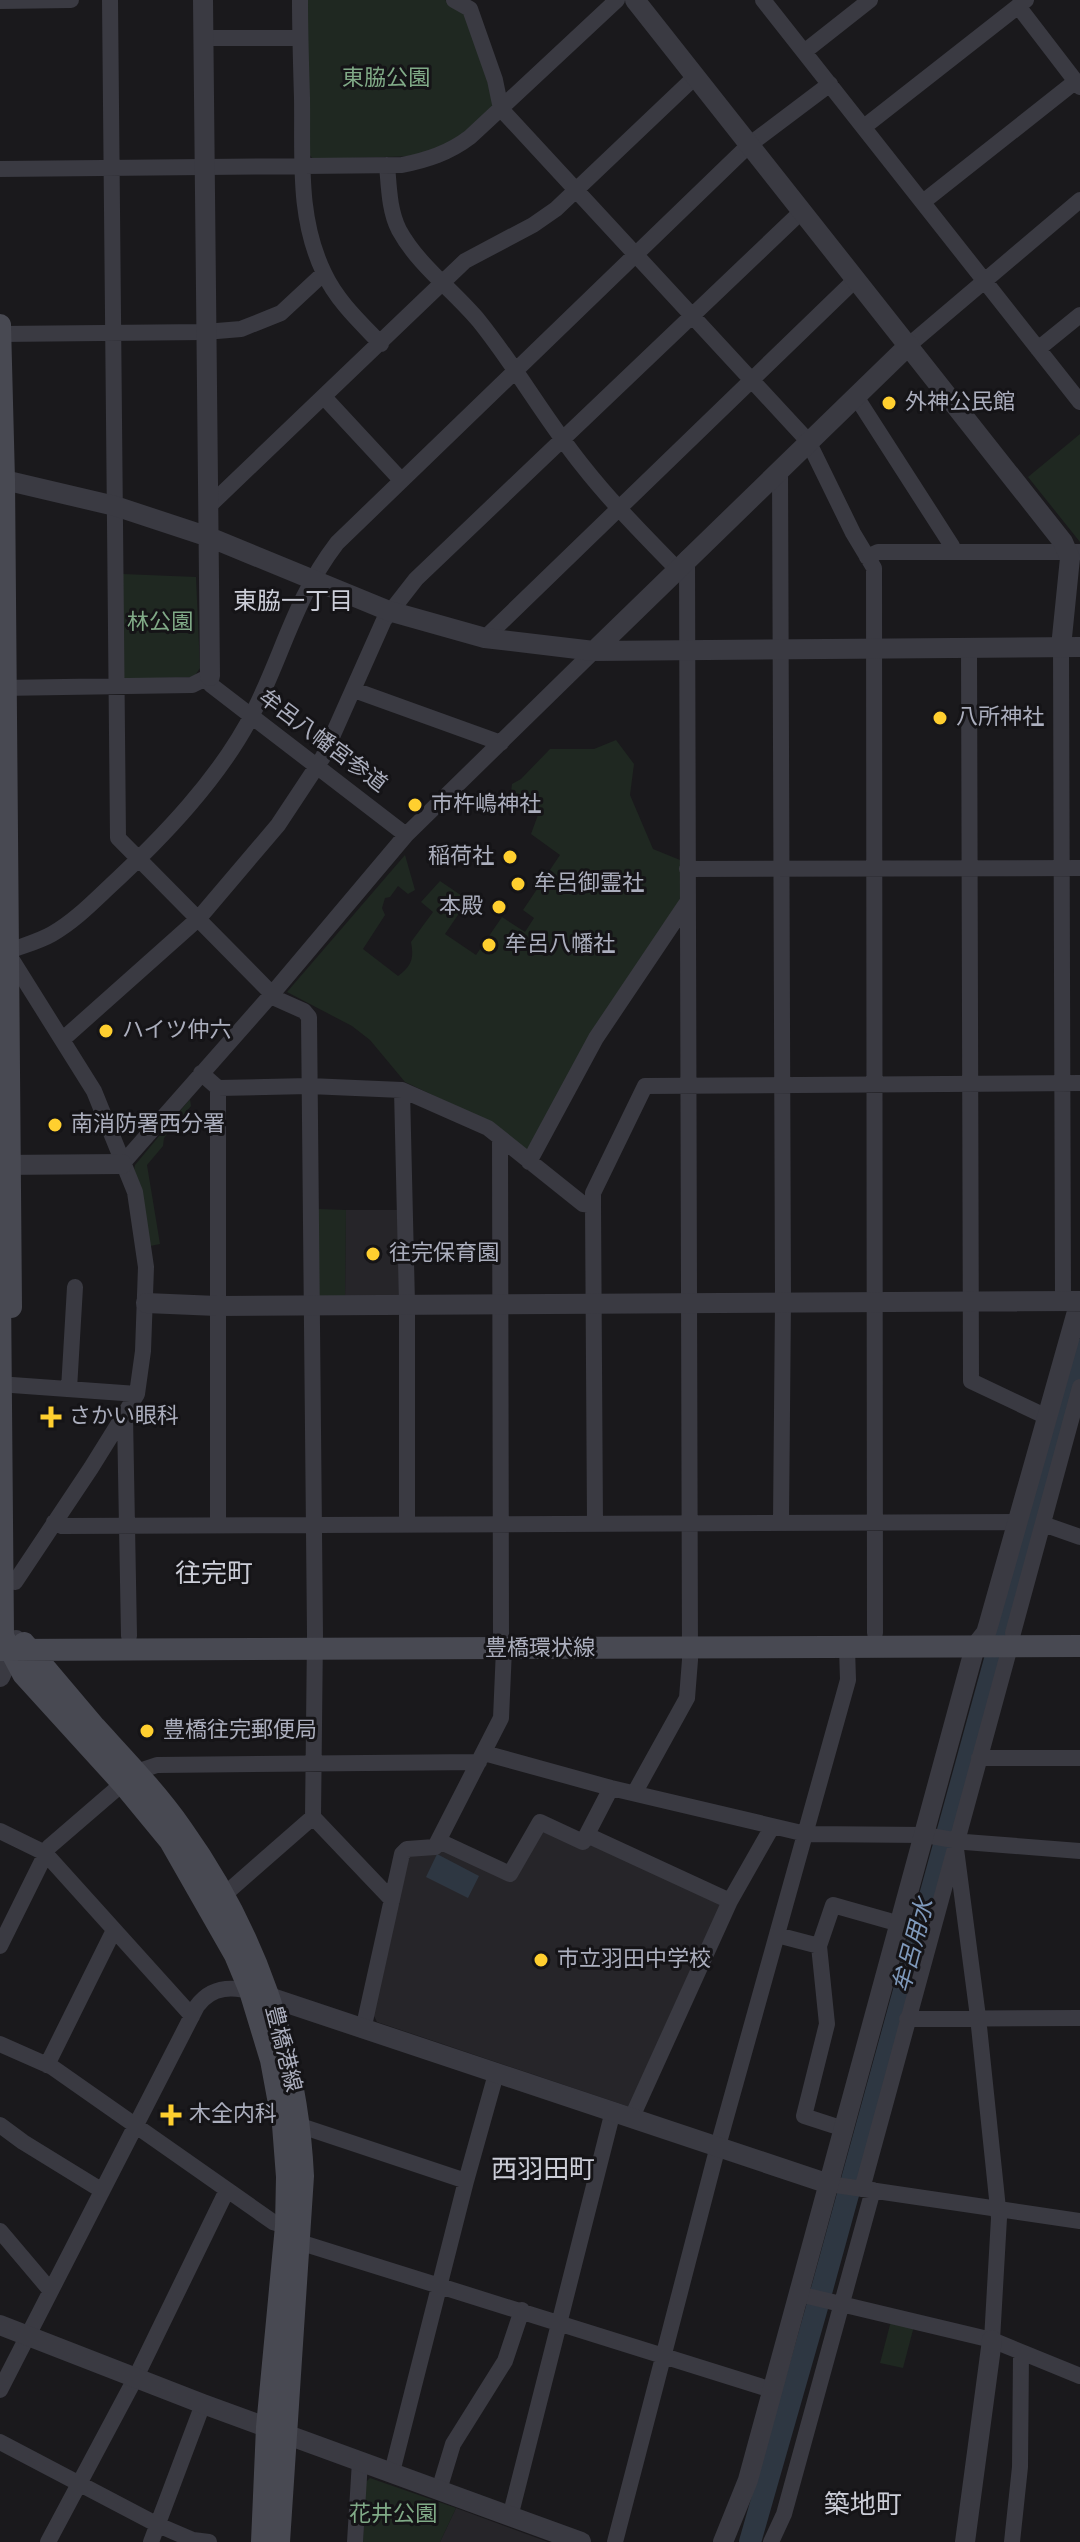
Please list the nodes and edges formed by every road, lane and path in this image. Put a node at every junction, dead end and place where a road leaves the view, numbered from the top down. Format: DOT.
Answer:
graph roads {
  1 [pos="71,0"];
  2 [pos="110,0"];
  3 [pos="203,0"];
  4 [pos="300,0"];
  5 [pos="454,0"];
  6 [pos="617,0"];
  7 [pos="635,0"];
  8 [pos="763,0"];
  9 [pos="870,0"];
  10 [pos="0,1"];
  11 [pos="1022,3"];
  12 [pos="475,4"];
  13 [pos="204,38"];
  14 [pos="300,38"];
  15 [pos="804,52"];
  16 [pos="696,76"];
  17 [pos="830,84"];
  18 [pos="1078,84"];
  19 [pos="501,109"];
  20 [pos="864,127"];
  21 [pos="749,145"];
  22 [pos="387,165"];
  23 [pos="204,166"];
  24 [pos="301,166"];
  25 [pos="110,167"];
  26 [pos="0,169"];
  27 [pos="575,191"];
  28 [pos="1080,200"];
  29 [pos="923,202"];
  30 [pos="802,211"];
  31 [pos="634,254"];
  32 [pos="324,273"];
  33 [pos="856,279"];
  34 [pos="985,280"];
  35 [pos="444,282"];
  36 [pos="1080,315"];
  37 [pos="691,316"];
  38 [pos="0,325"];
  39 [pos="112,332"];
  40 [pos="205,332"];
  41 [pos="0,334"];
  42 [pos="381,344"];
  43 [pos="909,345"];
  44 [pos="1038,349"];
  45 [pos="515,369"];
  46 [pos="749,380"];
  47 [pos="855,395"];
  48 [pos="324,397"];
  49 [pos="1080,402"];
  50 [pos="563,439"];
  51 [pos="808,441"];
  52 [pos="780,468"];
  53 [pos="2,480"];
  54 [pos="401,480"];
  55 [pos="115,506"];
  56 [pos="209,506"];
  57 [pos="618,507"];
  58 [pos="209,537"];
  59 [pos="952,552"];
  60 [pos="1074,552"];
  61 [pos="867,557"];
  62 [pos="682,563"];
  63 [pos="310,579"];
  64 [pos="389,611"];
  65 [pos="485,638"];
  66 [pos="969,647"];
  67 [pos="1071,647"];
  68 [pos="686,648"];
  69 [pos="779,648"];
  70 [pos="874,648"];
  71 [pos="594,651"];
  72 [pos="210,680"];
  73 [pos="116,686"];
  74 [pos="2,688"];
  75 [pos="354,690"];
  76 [pos="251,716"];
  77 [pos="3,734"];
  78 [pos="501,743"];
  79 [pos="318,767"];
  80 [pos="406,835"];
  81 [pos="139,860"];
  82 [pos="874,867"];
  83 [pos="970,868"];
  84 [pos="1072,868"];
  85 [pos="687,869"];
  86 [pos="781,869"];
  87 [pos="687,903"];
  88 [pos="199,918"];
  89 [pos="3,951"];
  90 [pos="272,994"];
  91 [pos="62,1040"];
  92 [pos="201,1073"];
  93 [pos="969,1083"];
  94 [pos="1072,1083"];
  95 [pos="688,1084"];
  96 [pos="876,1084"];
  97 [pos="781,1085"];
  98 [pos="309,1086"];
  99 [pos="218,1088"];
  100 [pos="402,1090"];
  101 [pos="500,1138"];
  102 [pos="529,1162"];
  103 [pos="122,1164"];
  104 [pos="5,1166"];
  105 [pos="593,1205"];
  106 [pos="75,1287"];
  107 [pos="0,1290"];
  108 [pos="1074,1300"];
  109 [pos="783,1301"];
  110 [pos="874,1301"];
  111 [pos="970,1301"];
  112 [pos="146,1303"];
  113 [pos="595,1303"];
  114 [pos="689,1303"];
  115 [pos="407,1304"];
  116 [pos="500,1304"];
  117 [pos="217,1306"];
  118 [pos="311,1306"];
  119 [pos="1075,1340"];
  120 [pos="4,1385"];
  121 [pos="1080,1387"];
  122 [pos="69,1389"];
  123 [pos="137,1394"];
  124 [pos="125,1414"];
  125 [pos="1047,1417"];
  126 [pos="781,1521"];
  127 [pos="876,1521"];
  128 [pos="54,1522"];
  129 [pos="1018,1522"];
  130 [pos="595,1523"];
  131 [pos="689,1523"];
  132 [pos="501,1524"];
  133 [pos="1043,1524"];
  134 [pos="218,1525"];
  135 [pos="407,1525"];
  136 [pos="126,1526"];
  137 [pos="312,1526"];
  138 [pos="1080,1537"];
  139 [pos="15,1582"];
  140 [pos="875,1633"];
  141 [pos="1080,1633"];
  142 [pos="129,1636"];
  143 [pos="997,1640"];
  144 [pos="689,1641"];
  145 [pos="315,1642"];
  146 [pos="502,1642"];
  147 [pos="9,1643"];
  148 [pos="1080,1646"];
  149 [pos="847,1648"];
  150 [pos="0,1677"];
  151 [pos="482,1758"];
  152 [pos="979,1758"];
  153 [pos="1080,1758"];
  154 [pos="315,1764"];
  155 [pos="129,1778"];
  156 [pos="611,1788"];
  157 [pos="635,1792"];
  158 [pos="313,1817"];
  159 [pos="772,1827"];
  160 [pos="0,1831"];
  161 [pos="806,1834"];
  162 [pos="587,1835"];
  163 [pos="942,1838"];
  164 [pos="439,1841"];
  165 [pos="1080,1851"];
  166 [pos="45,1853"];
  167 [pos="224,1895"];
  168 [pos="392,1900"];
  169 [pos="730,1901"];
  170 [pos="900,1924"];
  171 [pos="114,1930"];
  172 [pos="777,1935"];
  173 [pos="0,1946"];
  174 [pos="819,1946"];
  175 [pos="260,1994"];
  176 [pos="192,2016"];
  177 [pos="978,2017"];
  178 [pos="1080,2018"];
  179 [pos="907,2019"];
  180 [pos="363,2030"];
  181 [pos="0,2044"];
  182 [pos="47,2065"];
  183 [pos="496,2074"];
  184 [pos="623,2114"];
  185 [pos="0,2125"];
  186 [pos="301,2126"];
  187 [pos="136,2127"];
  188 [pos="844,2129"];
  189 [pos="718,2146"];
  190 [pos="466,2181"];
  191 [pos="853,2187"];
  192 [pos="101,2190"];
  193 [pos="227,2190"];
  194 [pos="997,2208"];
  195 [pos="1080,2221"];
  196 [pos="0,2231"];
  197 [pos="292,2234"];
  198 [pos="439,2287"];
  199 [pos="50,2290"];
  200 [pos="820,2299"];
  201 [pos="522,2310"];
  202 [pos="559,2322"];
  203 [pos="0,2325"];
  204 [pos="28,2338"];
  205 [pos="992,2340"];
  206 [pos="663,2353"];
  207 [pos="1021,2353"];
  208 [pos="1080,2376"];
  209 [pos="136,2377"];
  210 [pos="0,2390"];
  211 [pos="772,2390"];
  212 [pos="203,2404"];
  213 [pos="276,2429"];
  214 [pos="0,2442"];
  215 [pos="360,2461"];
  216 [pos="392,2472"];
  217 [pos="77,2485"];
  218 [pos="439,2490"];
  219 [pos="510,2517"];
  220 [pos="158,2525"];
  221 [pos="48,2542"];
  222 [pos="151,2542"];
  223 [pos="209,2542"];
  224 [pos="262,2542"];
  225 [pos="279,2542"];
  226 [pos="355,2542"];
  227 [pos="581,2542"];
  228 [pos="615,2542"];
  229 [pos="723,2542"];
  230 [pos="771,2542"];
  231 [pos="965,2542"];
  232 [pos="1012,2542"];
  1 -- 10 [label="street"];
  2 -- 25 [label="street"];
  3 -- 13 [label="street"];
  4 -- 14 [label="street"];
  5 -- 12 [label="street"];
  6 -- 19 [label="street"];
  7 -- 16 [label="street"];
  8 -- 15 [label="street"];
  9 -- 15 [label="street"];
  11 -- 18 [label="street"];
  11 -- 20 [label="street"];
  12 -- 19 [label="street"];
  13 -- 14 [label="street"];
  13 -- 23 [label="street"];
  14 -- 24 [label="street"];
  15 -- 17 [label="street"];
  16 -- 21 [label="street"];
  16 -- 27 [label="street"];
  17 -- 20 [label="street"];
  17 -- 21 [label="street"];
  18 -- 29 [label="street"];
  19 -- 22 [label="street"];
  19 -- 27 [label="street"];
  20 -- 29 [label="street"];
  21 -- 30 [label="street"];
  21 -- 31 [label="street"];
  22 -- 24 [label="street"];
  22 -- 35 [label="street"];
  23 -- 24 [label="street"];
  23 -- 25 [label="street"];
  23 -- 40 [label="street"];
  24 -- 32 [label="street"];
  25 -- 26 [label="street"];
  25 -- 39 [label="street"];
  27 -- 31 [label="street"];
  27 -- 35 [label="street"];
  28 -- 34 [label="street"];
  29 -- 34 [label="street"];
  30 -- 33 [label="street"];
  30 -- 37 [label="street"];
  31 -- 37 [label="street"];
  31 -- 45 [label="street"];
  32 -- 40 [label="street"];
  32 -- 42 [label="street"];
  33 -- 43 [label="street"];
  33 -- 46 [label="street"];
  34 -- 43 [label="street"];
  34 -- 44 [label="street"];
  35 -- 42 [label="street"];
  35 -- 45 [label="street"];
  36 -- 44 [label="street"];
  37 -- 46 [label="street"];
  37 -- 50 [label="street"];
  38 -- 41 [label="main road"];
  39 -- 40 [label="street"];
  39 -- 41 [label="street"];
  39 -- 55 [label="street"];
  40 -- 56 [label="street"];
  41 -- 53 [label="main road"];
  42 -- 48 [label="street"];
  43 -- 47 [label="street"];
  43 -- 60 [label="street"];
  44 -- 49 [label="street"];
  45 -- 50 [label="street"];
  45 -- 54 [label="street"];
  46 -- 51 [label="street"];
  46 -- 57 [label="street"];
  47 -- 51 [label="street"];
  47 -- 59 [label="street"];
  48 -- 54 [label="street"];
  48 -- 56 [label="street"];
  50 -- 57 [label="street"];
  50 -- 64 [label="street"];
  51 -- 52 [label="street"];
  51 -- 61 [label="street"];
  52 -- 62 [label="street"];
  52 -- 69 [label="street"];
  53 -- 55 [label="street"];
  53 -- 74 [label="main road"];
  54 -- 63 [label="street"];
  55 -- 58 [label="street"];
  55 -- 73 [label="street"];
  56 -- 58 [label="street"];
  57 -- 62 [label="street"];
  57 -- 65 [label="street"];
  58 -- 63 [label="street"];
  58 -- 72 [label="street"];
  59 -- 60 [label="street"];
  59 -- 61 [label="street"];
  60 -- 67 [label="street"];
  61 -- 70 [label="street"];
  62 -- 68 [label="street"];
  62 -- 71 [label="street"];
  63 -- 64 [label="street"];
  63 -- 76 [label="street"];
  64 -- 65 [label="street"];
  64 -- 75 [label="street"];
  65 -- 71 [label="street"];
  66 -- 67 [label="street"];
  66 -- 70 [label="street"];
  66 -- 83 [label="street"];
  67 -- 84 [label="street"];
  68 -- 69 [label="street"];
  68 -- 71 [label="street"];
  68 -- 85 [label="street"];
  69 -- 70 [label="street"];
  69 -- 86 [label="street"];
  70 -- 82 [label="street"];
  71 -- 78 [label="street"];
  72 -- 73 [label="street"];
  72 -- 76 [label="street, 牟呂八幡宮参道"];
  73 -- 74 [label="street"];
  73 -- 81 [label="street"];
  74 -- 77 [label="main road"];
  75 -- 78 [label="street"];
  75 -- 79 [label="street"];
  76 -- 79 [label="street, 牟呂八幡宮参道"];
  76 -- 81 [label="street"];
  77 -- 89 [label="main road"];
  78 -- 80 [label="street"];
  79 -- 80 [label="street, 牟呂八幡宮参道"];
  79 -- 88 [label="street"];
  80 -- 90 [label="street"];
  81 -- 88 [label="street"];
  81 -- 89 [label="street"];
  82 -- 83 [label="street"];
  82 -- 86 [label="street"];
  82 -- 96 [label="street"];
  83 -- 84 [label="street"];
  83 -- 93 [label="street"];
  84 -- 94 [label="street"];
  85 -- 86 [label="street"];
  85 -- 87 [label="street"];
  86 -- 97 [label="street"];
  87 -- 95 [label="street"];
  87 -- 102 [label="street"];
  88 -- 90 [label="street"];
  88 -- 91 [label="street"];
  89 -- 91 [label="street"];
  89 -- 104 [label="main road"];
  90 -- 92 [label="street"];
  90 -- 98 [label="street"];
  91 -- 103 [label="street"];
  92 -- 99 [label="street"];
  92 -- 103 [label="street"];
  93 -- 94 [label="street"];
  93 -- 96 [label="street"];
  93 -- 111 [label="street"];
  94 -- 108 [label="street"];
  95 -- 97 [label="street"];
  95 -- 105 [label="street"];
  95 -- 114 [label="street"];
  96 -- 97 [label="street"];
  96 -- 110 [label="street"];
  97 -- 109 [label="street"];
  98 -- 99 [label="street"];
  98 -- 100 [label="street"];
  98 -- 118 [label="street"];
  99 -- 117 [label="street"];
  100 -- 101 [label="street"];
  100 -- 115 [label="street"];
  101 -- 102 [label="street"];
  101 -- 116 [label="street"];
  102 -- 105 [label="street"];
  103 -- 104 [label="street"];
  103 -- 112 [label="street"];
  104 -- 120 [label="main road"];
  105 -- 113 [label="street"];
  106 -- 122 [label="street"];
  107 -- 120 [label="main road"];
  108 -- 111 [label="street"];
  108 -- 119 [label="street"];
  109 -- 110 [label="street"];
  109 -- 114 [label="street"];
  109 -- 126 [label="street"];
  110 -- 111 [label="street"];
  110 -- 127 [label="street"];
  111 -- 125 [label="street"];
  112 -- 117 [label="street"];
  112 -- 123 [label="street"];
  113 -- 114 [label="street"];
  113 -- 116 [label="street"];
  113 -- 130 [label="street"];
  114 -- 131 [label="street"];
  115 -- 116 [label="street"];
  115 -- 118 [label="street"];
  115 -- 135 [label="street"];
  116 -- 132 [label="street"];
  117 -- 118 [label="street"];
  117 -- 134 [label="street"];
  118 -- 137 [label="street"];
  119 -- 125 [label="street"];
  120 -- 122 [label="street"];
  120 -- 139 [label="main road"];
  120 -- 147 [label="main road"];
  121 -- 133 [label="street"];
  122 -- 123 [label="street"];
  123 -- 124 [label="street"];
  124 -- 128 [label="street"];
  124 -- 136 [label="street"];
  125 -- 129 [label="street"];
  126 -- 127 [label="street"];
  126 -- 131 [label="street"];
  127 -- 129 [label="street"];
  127 -- 140 [label="street"];
  128 -- 136 [label="street"];
  128 -- 139 [label="street"];
  129 -- 143 [label="street"];
  130 -- 131 [label="street"];
  130 -- 132 [label="street"];
  131 -- 144 [label="street"];
  132 -- 135 [label="street"];
  132 -- 146 [label="street"];
  133 -- 138 [label="street"];
  133 -- 143 [label="street"];
  134 -- 136 [label="street"];
  134 -- 137 [label="street"];
  135 -- 137 [label="street"];
  136 -- 142 [label="street"];
  137 -- 145 [label="street"];
  139 -- 147 [label="main road"];
  140 -- 143 [label="main road, 豊橋環状線"];
  140 -- 144 [label="main road, 豊橋環状線"];
  141 -- 143 [label="main road, 豊橋環状線"];
  142 -- 145 [label="main road, 豊橋環状線"];
  142 -- 147 [label="main road, 豊橋環状線"];
  143 -- 148 [label="main road, 豊橋環状線"];
  143 -- 149 [label="main road, 豊橋環状線"];
  143 -- 152 [label="street"];
  143 -- 163 [label="street"];
  144 -- 146 [label="main road, 豊橋環状線"];
  144 -- 149 [label="main road, 豊橋環状線"];
  144 -- 157 [label="street"];
  145 -- 146 [label="main road, 豊橋環状線"];
  145 -- 147 [label="main road, 豊橋環状線"];
  145 -- 154 [label="street"];
  146 -- 151 [label="street"];
  147 -- 150 [label="street"];
  147 -- 155 [label="main road, 豊橋港線"];
  149 -- 161 [label="street"];
  151 -- 154 [label="street"];
  151 -- 156 [label="street"];
  151 -- 164 [label="street"];
  152 -- 153 [label="street"];
  152 -- 163 [label="street"];
  154 -- 155 [label="street"];
  154 -- 158 [label="street"];
  155 -- 166 [label="street"];
  155 -- 167 [label="main road, 豊橋港線"];
  155 -- 175 [label="main road, 豊橋港線"];
  156 -- 157 [label="street"];
  156 -- 162 [label="street"];
  157 -- 159 [label="street"];
  158 -- 167 [label="street"];
  158 -- 168 [label="street"];
  159 -- 161 [label="street"];
  159 -- 169 [label="street"];
  160 -- 166 [label="street"];
  161 -- 163 [label="street"];
  161 -- 172 [label="street"];
  162 -- 164 [label="street"];
  162 -- 169 [label="street"];
  163 -- 165 [label="street"];
  163 -- 170 [label="street"];
  163 -- 177 [label="street"];
  163 -- 179 [label="street"];
  164 -- 168 [label="street"];
  166 -- 171 [label="street"];
  166 -- 173 [label="street"];
  167 -- 175 [label="main road, 豊橋港線"];
  168 -- 180 [label="street"];
  169 -- 184 [label="street"];
  170 -- 174 [label="street"];
  170 -- 188 [label="street"];
  171 -- 176 [label="street"];
  171 -- 182 [label="street"];
  172 -- 174 [label="street"];
  172 -- 189 [label="street"];
  174 -- 188 [label="street"];
  175 -- 176 [label="street"];
  175 -- 180 [label="street"];
  175 -- 186 [label="main road, 豊橋港線"];
  175 -- 197 [label="main road, 豊橋港線"];
  176 -- 187 [label="street"];
  177 -- 178 [label="street"];
  177 -- 179 [label="street"];
  177 -- 194 [label="street"];
  179 -- 191 [label="street"];
  180 -- 183 [label="street"];
  181 -- 182 [label="street"];
  182 -- 187 [label="street"];
  183 -- 184 [label="street"];
  183 -- 190 [label="street"];
  184 -- 189 [label="street"];
  184 -- 202 [label="street"];
  185 -- 192 [label="street"];
  186 -- 190 [label="street"];
  186 -- 197 [label="main road, 豊橋港線"];
  187 -- 192 [label="street"];
  187 -- 193 [label="street"];
  188 -- 191 [label="street"];
  189 -- 191 [label="street"];
  189 -- 206 [label="street"];
  190 -- 198 [label="street"];
  191 -- 194 [label="street"];
  191 -- 200 [label="street"];
  191 -- 200 [label="street"];
  192 -- 199 [label="street"];
  193 -- 197 [label="street"];
  193 -- 209 [label="street"];
  194 -- 195 [label="street"];
  194 -- 205 [label="street"];
  196 -- 199 [label="street"];
  197 -- 198 [label="street"];
  197 -- 213 [label="main road, 豊橋港線"];
  198 -- 201 [label="street"];
  198 -- 216 [label="street"];
  199 -- 204 [label="street"];
  200 -- 205 [label="street"];
  200 -- 211 [label="street"];
  200 -- 230 [label="street"];
  201 -- 202 [label="street"];
  201 -- 218 [label="street"];
  202 -- 206 [label="street"];
  202 -- 219 [label="street"];
  203 -- 204 [label="street"];
  204 -- 209 [label="street"];
  204 -- 210 [label="street"];
  205 -- 207 [label="street"];
  205 -- 231 [label="street"];
  206 -- 211 [label="street"];
  206 -- 228 [label="street"];
  207 -- 208 [label="street"];
  207 -- 232 [label="street"];
  209 -- 212 [label="street"];
  209 -- 217 [label="street"];
  211 -- 229 [label="street"];
  212 -- 213 [label="street"];
  212 -- 220 [label="street"];
  213 -- 215 [label="street"];
  213 -- 224 [label="main road, 豊橋港線"];
  213 -- 225 [label="main road, 豊橋港線"];
  214 -- 217 [label="street"];
  215 -- 216 [label="street"];
  215 -- 226 [label="street"];
  216 -- 218 [label="street"];
  217 -- 220 [label="street"];
  217 -- 221 [label="street"];
  218 -- 219 [label="street"];
  219 -- 227 [label="street"];
  220 -- 222 [label="street"];
  220 -- 223 [label="street"];
}
